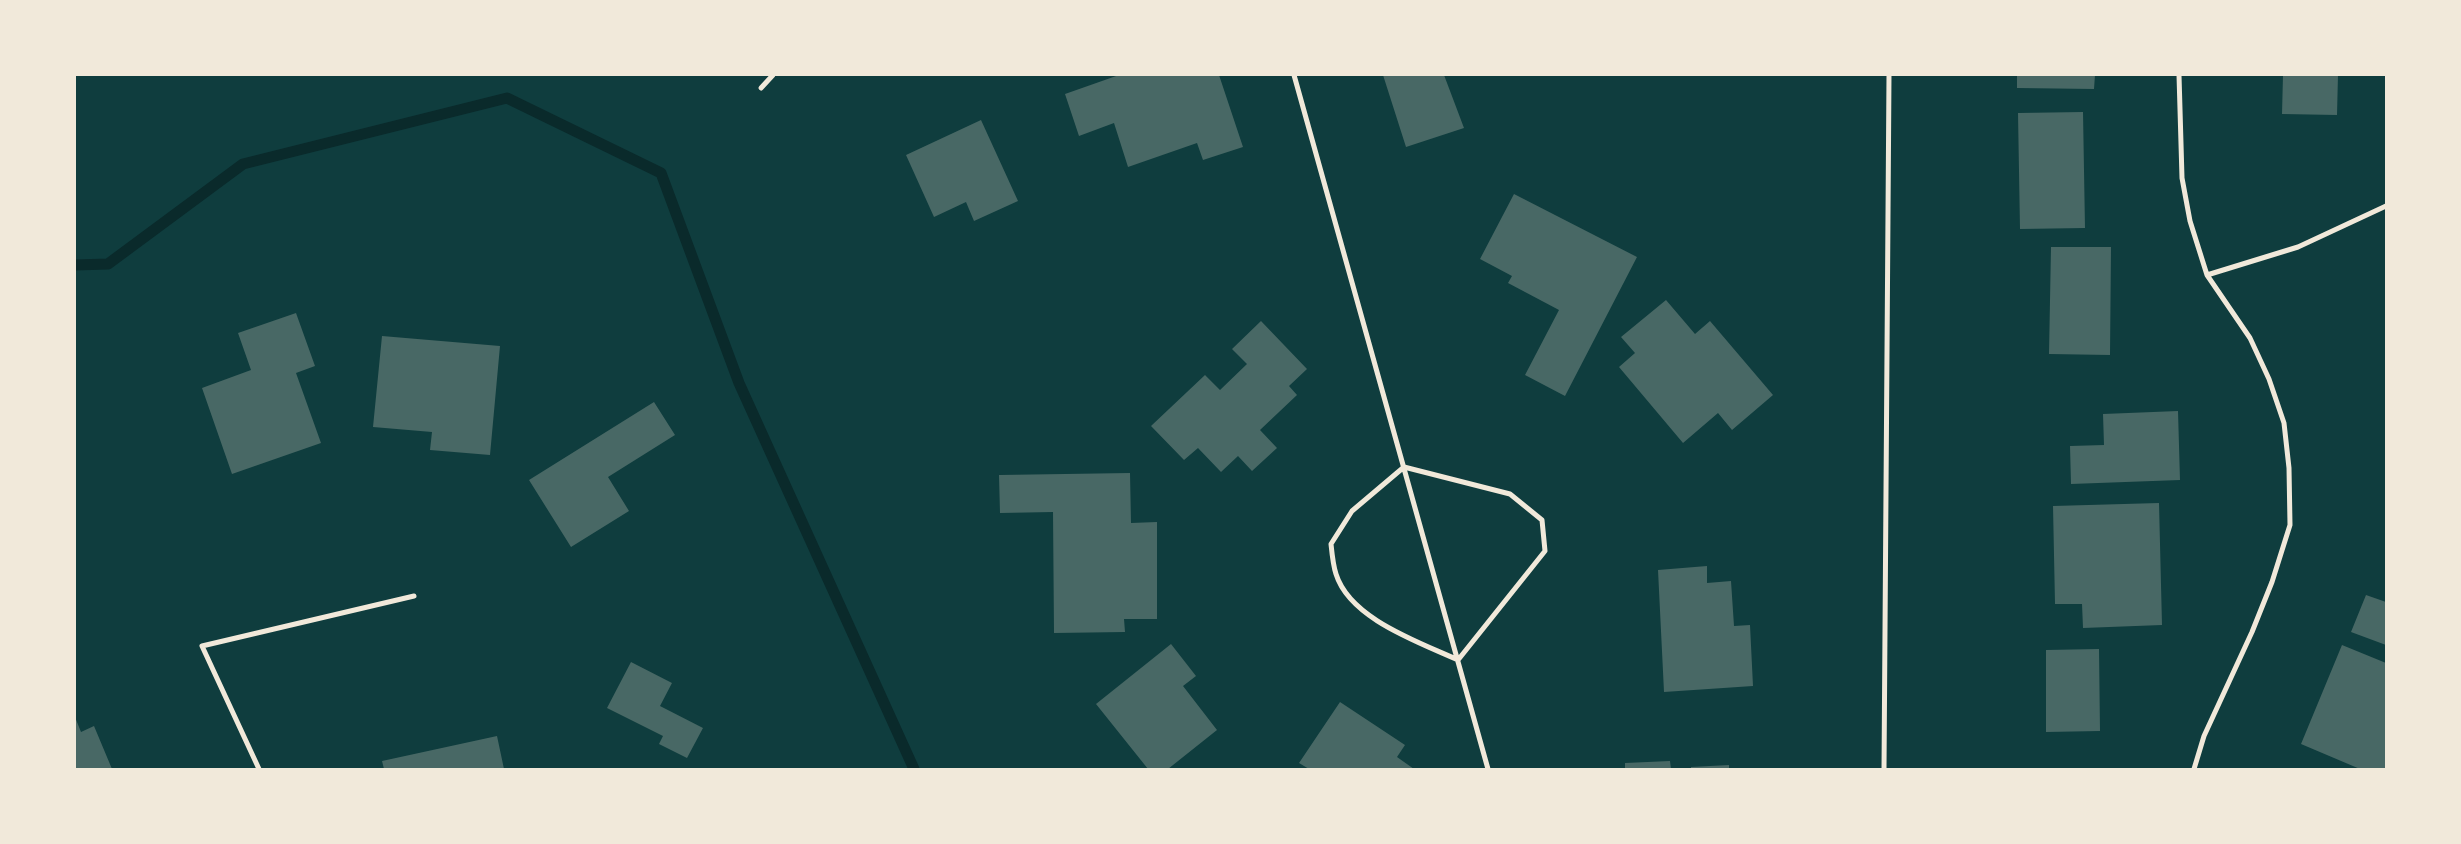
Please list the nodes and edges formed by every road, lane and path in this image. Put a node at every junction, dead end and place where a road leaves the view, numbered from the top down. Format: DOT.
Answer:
graph roads {
  1 [pos="773,75"];
  2 [pos="1294,75"];
  3 [pos="1889,75"];
  4 [pos="2179,75"];
  5 [pos="761,88"];
  6 [pos="2386,206"];
  7 [pos="2207,275"];
  8 [pos="1404,467"];
  9 [pos="414,596"];
  10 [pos="1458,660"];
  11 [pos="259,769"];
  12 [pos="1488,769"];
  13 [pos="1884,769"];
  14 [pos="2194,769"];
  1 -- 5 [label="street"];
  2 -- 8 [label="street"];
  3 -- 13 [label="street"];
  4 -- 7 [label="street"];
  6 -- 7 [label="street"];
  7 -- 14 [label="street"];
  8 -- 10 [label="street"];
  8 -- 10 [label="street"];
  8 -- 10 [label="street"];
  9 -- 11 [label="street"];
  10 -- 12 [label="street"];
}
